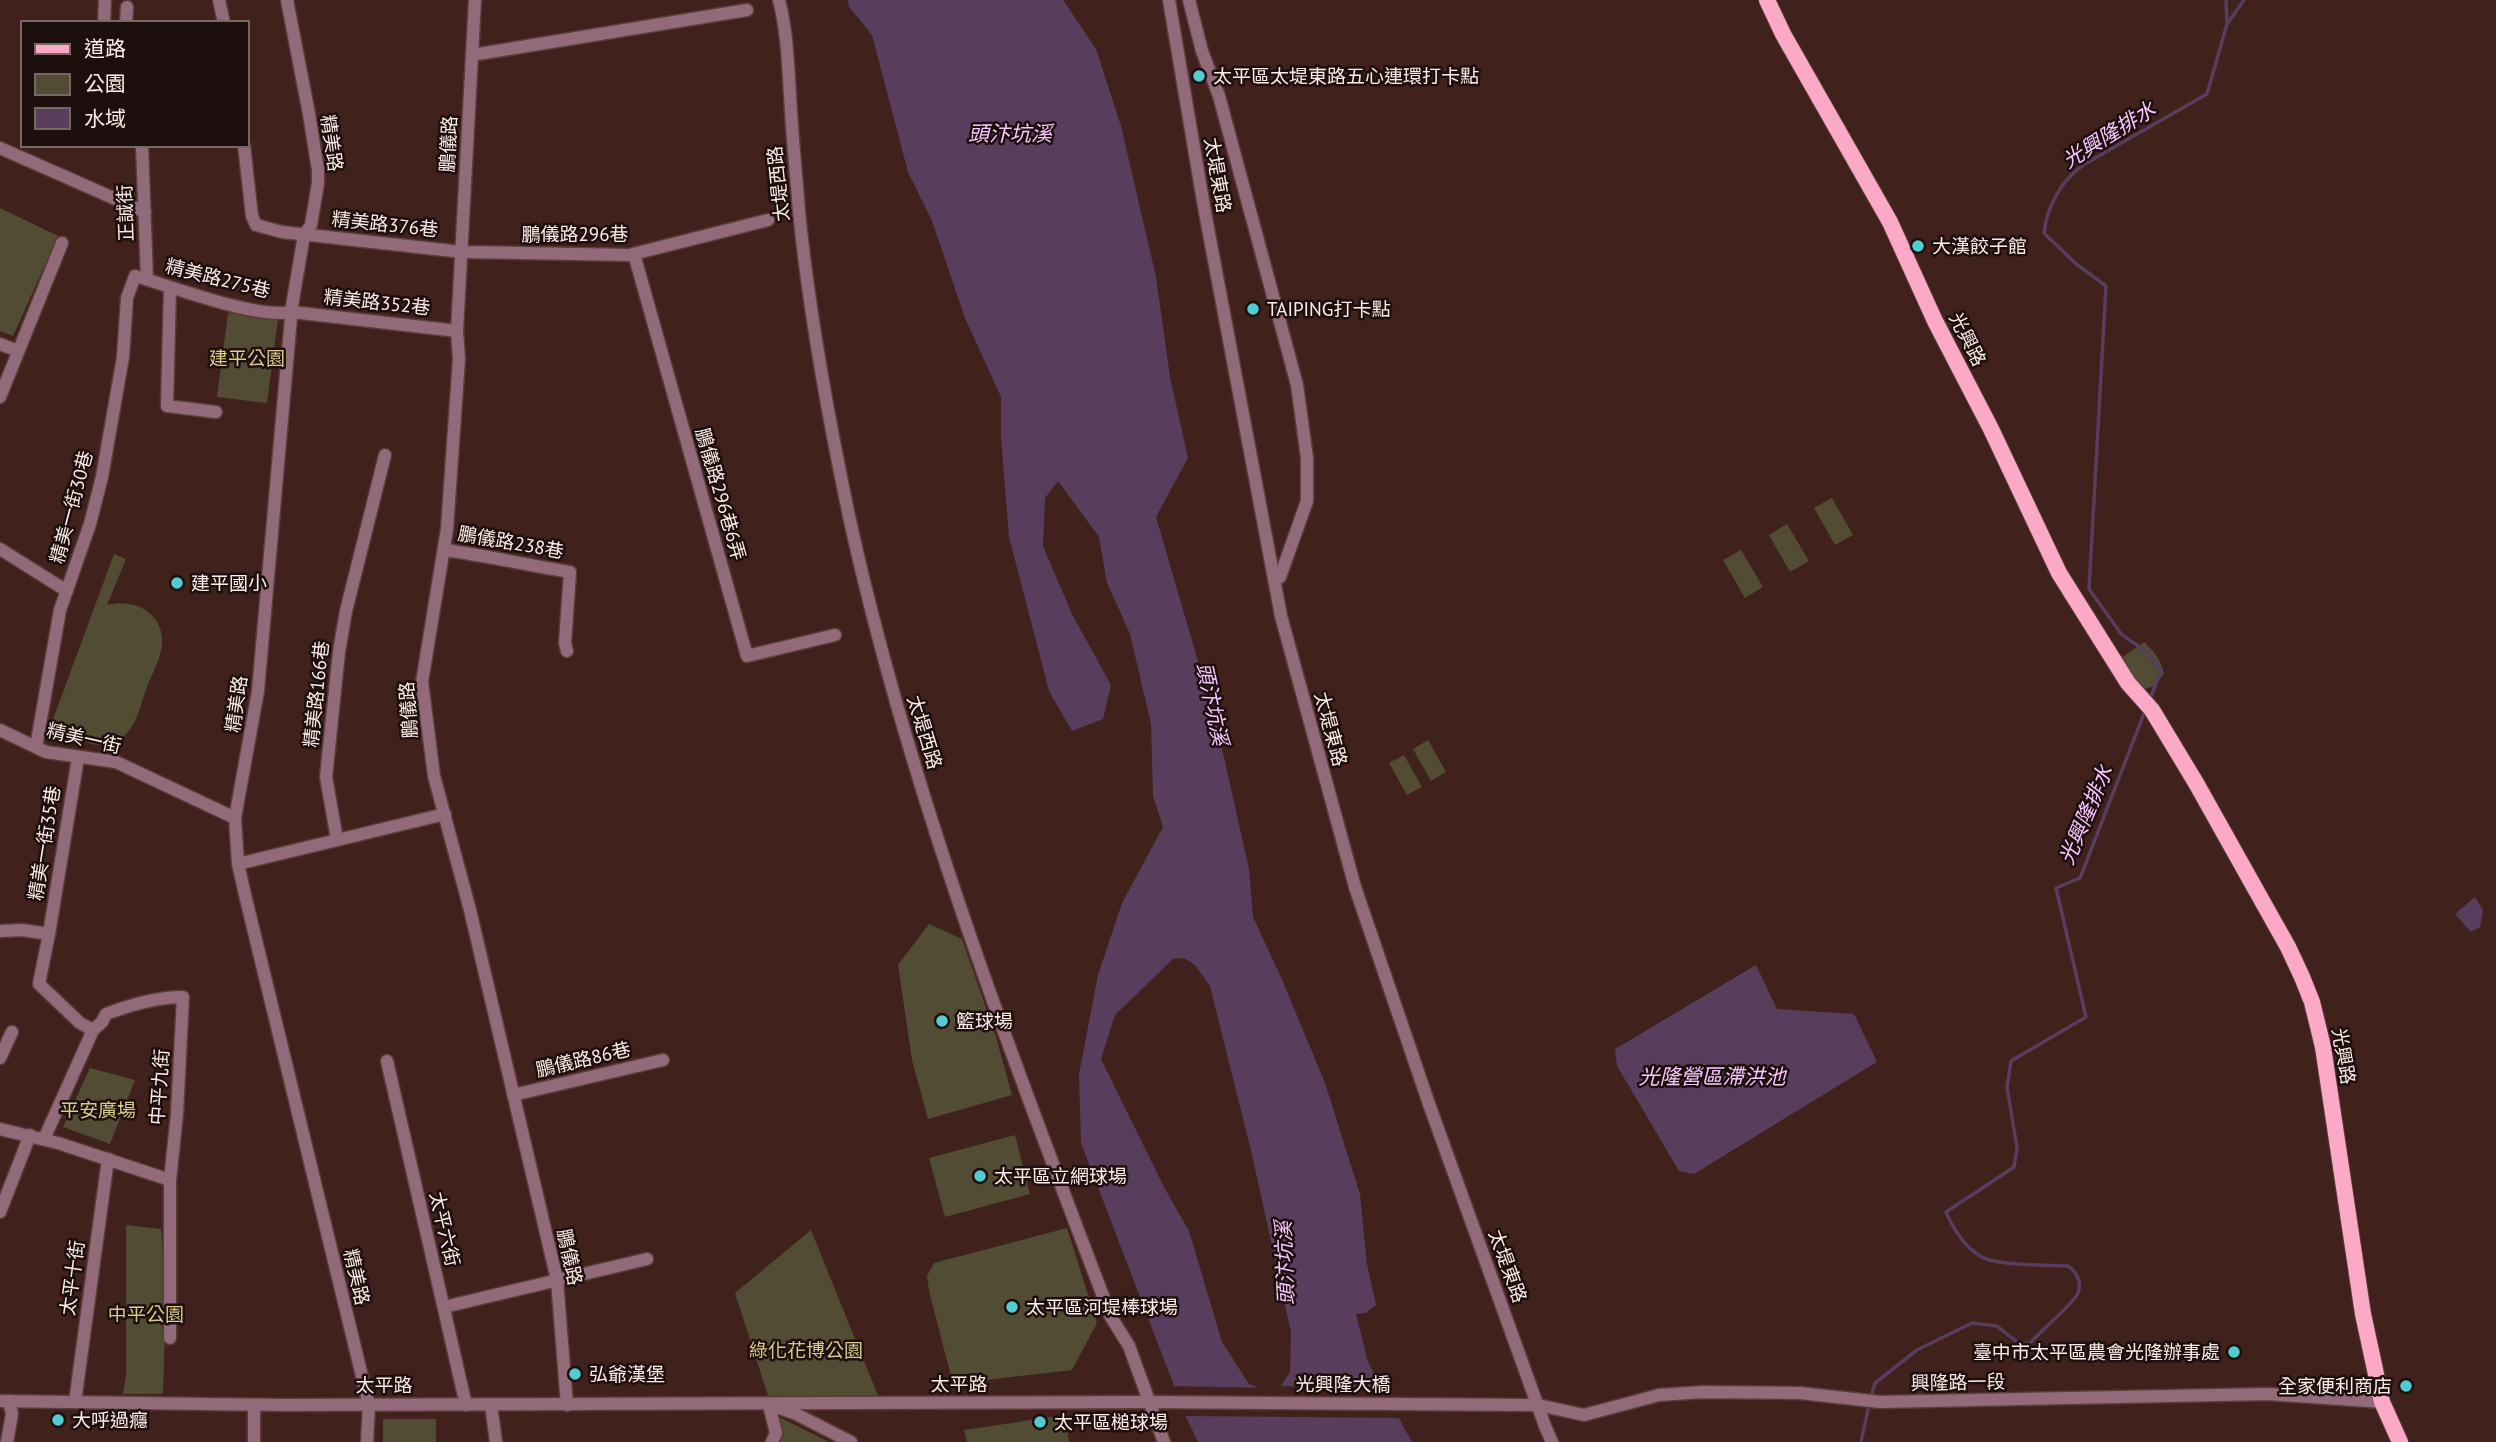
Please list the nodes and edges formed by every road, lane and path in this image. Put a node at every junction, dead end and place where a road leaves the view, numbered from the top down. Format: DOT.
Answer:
graph roads {
  1 [pos="105,0"];
  2 [pos="219,0"];
  3 [pos="287,0"];
  4 [pos="475,0"];
  5 [pos="779,0"];
  6 [pos="1169,0"];
  7 [pos="1189,0"];
  8 [pos="1767,0"];
  9 [pos="127,6"];
  10 [pos="747,10"];
  11 [pos="104,21"];
  12 [pos="126,21"];
  13 [pos="224,21"];
  14 [pos="472,55"];
  15 [pos="142,147"];
  16 [pos="244,147"];
  17 [pos="0,148"];
  18 [pos="145,212"];
  19 [pos="768,220"];
  20 [pos="304,235"];
  21 [pos="62,243"];
  22 [pos="462,252"];
  23 [pos="634,254"];
  24 [pos="141,278"];
  25 [pos="170,288"];
  26 [pos="292,312"];
  27 [pos="457,331"];
  28 [pos="0,344"];
  29 [pos="18,351"];
  30 [pos="0,397"];
  31 [pos="216,412"];
  32 [pos="384,455"];
  33 [pos="0,549"];
  34 [pos="445,550"];
  35 [pos="1280,577"];
  36 [pos="68,592"];
  37 [pos="835,635"];
  38 [pos="567,651"];
  39 [pos="0,730"];
  40 [pos="36,747"];
  41 [pos="78,758"];
  42 [pos="445,814"];
  43 [pos="235,818"];
  44 [pos="337,839"];
  45 [pos="238,864"];
  46 [pos="0,930"];
  47 [pos="49,934"];
  48 [pos="93,1030"];
  49 [pos="12,1032"];
  50 [pos="0,1058"];
  51 [pos="663,1060"];
  52 [pos="387,1061"];
  53 [pos="513,1096"];
  54 [pos="0,1129"];
  55 [pos="30,1135"];
  56 [pos="44,1139"];
  57 [pos="108,1159"];
  58 [pos="170,1180"];
  59 [pos="0,1212"];
  60 [pos="647,1259"];
  61 [pos="557,1280"];
  62 [pos="444,1307"];
  63 [pos="170,1338"];
  64 [pos="4,1401"];
  65 [pos="75,1402"];
  66 [pos="1149,1402"];
  67 [pos="2382,1402"];
  68 [pos="254,1405"];
  69 [pos="369,1405"];
  70 [pos="466,1405"];
  71 [pos="491,1405"];
  72 [pos="567,1405"];
  73 [pos="769,1405"];
  74 [pos="1538,1405"];
  75 [pos="7,1442"];
  76 [pos="254,1442"];
  77 [pos="368,1442"];
  78 [pos="496,1442"];
  79 [pos="772,1442"];
  80 [pos="851,1442"];
  81 [pos="1164,1442"];
  82 [pos="1552,1442"];
  83 [pos="2400,1442"];
  1 -- 11 [label="street"];
  2 -- 13 [label="street"];
  3 -- 20 [label="street, 精美路"];
  4 -- 14 [label="street, 鵬儀路"];
  5 -- 66 [label="street, 太堤西路"];
  6 -- 74 [label="street, 太堤東路"];
  7 -- 35 [label="street"];
  8 -- 67 [label="main road, 光興路"];
  9 -- 12 [label="street"];
  10 -- 14 [label="street"];
  14 -- 22 [label="street, 鵬儀路"];
  15 -- 18 [label="street, 正誠街"];
  16 -- 20 [label="street, 精美路376巷"];
  17 -- 18 [label="street"];
  18 -- 24 [label="street, 正誠街"];
  19 -- 23 [label="street, 鵬儀路296巷"];
  20 -- 22 [label="street, 精美路376巷"];
  20 -- 26 [label="street, 精美路"];
  21 -- 29 [label="street"];
  22 -- 23 [label="street, 鵬儀路296巷"];
  22 -- 27 [label="street, 鵬儀路"];
  23 -- 37 [label="street, 鵬儀路296巷6弄"];
  24 -- 25 [label="street, 精美路275巷"];
  24 -- 36 [label="street, 精美一街30巷"];
  25 -- 26 [label="street, 精美路275巷"];
  25 -- 31 [label="street"];
  26 -- 27 [label="street, 精美路352巷"];
  26 -- 43 [label="street, 精美路"];
  27 -- 34 [label="street, 鵬儀路"];
  28 -- 29 [label="street"];
  29 -- 30 [label="street"];
  32 -- 44 [label="street, 精美路166巷"];
  33 -- 36 [label="street"];
  34 -- 38 [label="street, 鵬儀路238巷"];
  34 -- 42 [label="street, 鵬儀路"];
  36 -- 40 [label="street, 精美一街30巷"];
  39 -- 40 [label="street, 精美一街"];
  40 -- 41 [label="street, 精美一街"];
  41 -- 43 [label="street, 精美一街"];
  41 -- 47 [label="street, 精美一街35巷"];
  42 -- 44 [label="street"];
  42 -- 53 [label="street, 鵬儀路"];
  43 -- 45 [label="street, 精美路"];
  44 -- 45 [label="street"];
  45 -- 69 [label="street, 精美路"];
  46 -- 47 [label="street"];
  47 -- 48 [label="street, 精美一街35巷"];
  48 -- 56 [label="street"];
  48 -- 58 [label="street, 中平九街"];
  49 -- 50 [label="street"];
  51 -- 53 [label="street, 鵬儀路86巷"];
  52 -- 62 [label="street, 太平六街"];
  53 -- 61 [label="street, 鵬儀路"];
  54 -- 55 [label="street"];
  55 -- 56 [label="street"];
  55 -- 59 [label="street"];
  56 -- 57 [label="street"];
  57 -- 58 [label="street"];
  57 -- 65 [label="street, 太平十街"];
  58 -- 63 [label="street, 中平九街"];
  60 -- 61 [label="street"];
  61 -- 62 [label="street"];
  61 -- 72 [label="street, 鵬儀路"];
  62 -- 70 [label="street, 太平六街"];
  64 -- 65 [label="street, 太平路"];
  64 -- 75 [label="street"];
  65 -- 68 [label="street, 太平路"];
  66 -- 73 [label="street, 太平路"];
  66 -- 74 [label="street, 光興隆大橋"];
  66 -- 81 [label="street, 太堤西路"];
  67 -- 74 [label="street, 興隆路一段"];
  67 -- 83 [label="main road, 光興路"];
  68 -- 69 [label="street, 太平路"];
  68 -- 76 [label="street"];
  69 -- 70 [label="street, 太平路"];
  69 -- 77 [label="street, 精美路"];
  70 -- 71 [label="street, 太平路"];
  71 -- 72 [label="street, 太平路"];
  71 -- 78 [label="street"];
  72 -- 73 [label="street, 太平路"];
  73 -- 79 [label="street"];
  73 -- 80 [label="street, 太平路"];
  74 -- 82 [label="street, 太堤東路"];
}
